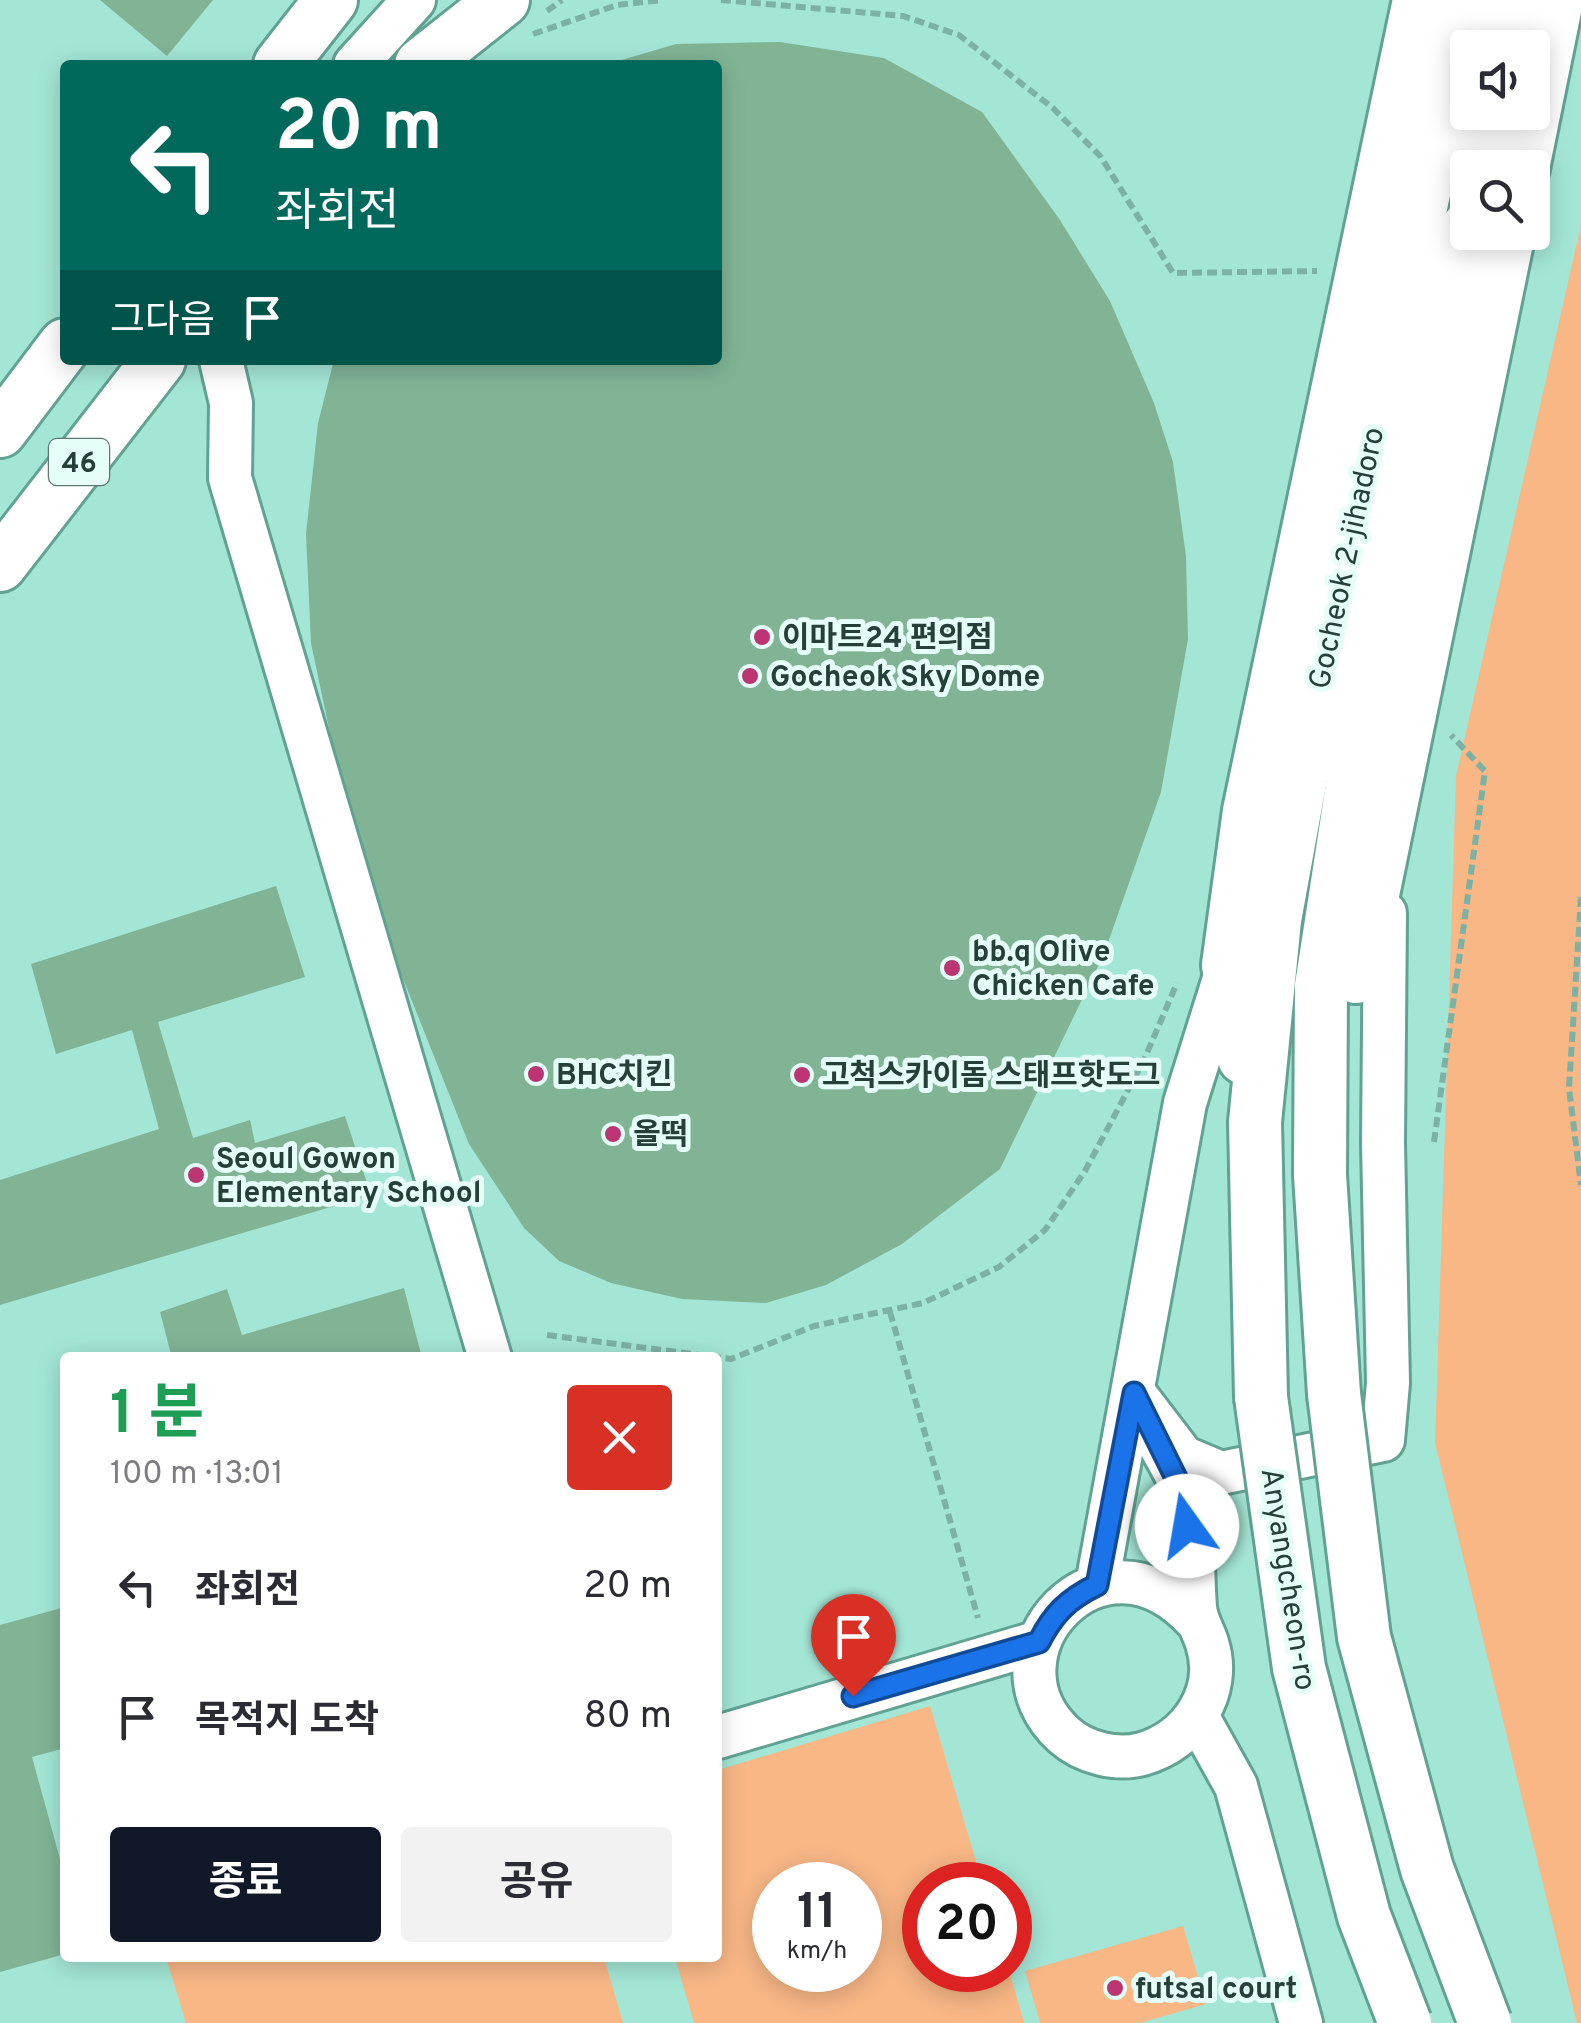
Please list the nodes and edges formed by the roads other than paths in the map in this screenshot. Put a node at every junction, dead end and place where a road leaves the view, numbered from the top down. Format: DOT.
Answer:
graph roads {
  1 [pos="330,0"];
  2 [pos="414,0"];
  3 [pos="1419,0"];
  4 [pos="1465,0"];
  5 [pos="1515,0"];
  6 [pos="1557,0"];
  7 [pos="509,20"];
  8 [pos="1509,30"];
  9 [pos="284,60"];
  10 [pos="360,60"];
  11 [pos="431,60"];
  12 [pos="1527,150"];
  13 [pos="1463,250"];
  14 [pos="1505,250"];
  15 [pos="60,352"];
  16 [pos="154,365"];
  17 [pos="222,365"];
  18 [pos="0,431"];
  19 [pos="0,564"];
  20 [pos="1386,835"];
  21 [pos="1204,969"];
  22 [pos="1255,1122"];
  23 [pos="1320,1175"];
  24 [pos="488,1352"];
  25 [pos="1134,1393"];
  26 [pos="1097,1585"];
  27 [pos="1196,1620"];
  28 [pos="1039,1642"];
  29 [pos="1198,1716"];
  30 [pos="722,1736"];
  31 [pos="1301,2023"];
  32 [pos="1405,2023"];
  33 [pos="1485,2023"];
  1 -- 9 [label="main road"];
  2 -- 10 [label="lane"];
  3 -- 21 [label="main road"];
  4 -- 22 [label="main road, Gocheok 2-jihadoro"];
  5 -- 8 [label="main road"];
  6 -- 12 [label="main road"];
  7 -- 11 [label="main road"];
  13 -- 23 [label="main road, Gocheok 2-jihadoro"];
  14 -- 20 [label="main road"];
  15 -- 18 [label="main road, 46"];
  16 -- 19 [label="main road, 46"];
  17 -- 24 [label="lane"];
  20 -- 23 [label="main road"];
  20 -- 25 [label="lane"];
  21 -- 22 [label="main road"];
  21 -- 25 [label="lane"];
  22 -- 32 [label="main road, Anyangcheon-ro, bridge"];
  23 -- 33 [label="main road, bridge"];
  25 -- 26 [label="lane"];
  25 -- 27 [label="lane"];
  26 -- 27 [label="lane"];
  26 -- 28 [label="lane"];
  27 -- 29 [label="lane"];
  28 -- 29 [label="lane"];
  28 -- 30 [label="lane"];
  29 -- 31 [label="lane"];
}
